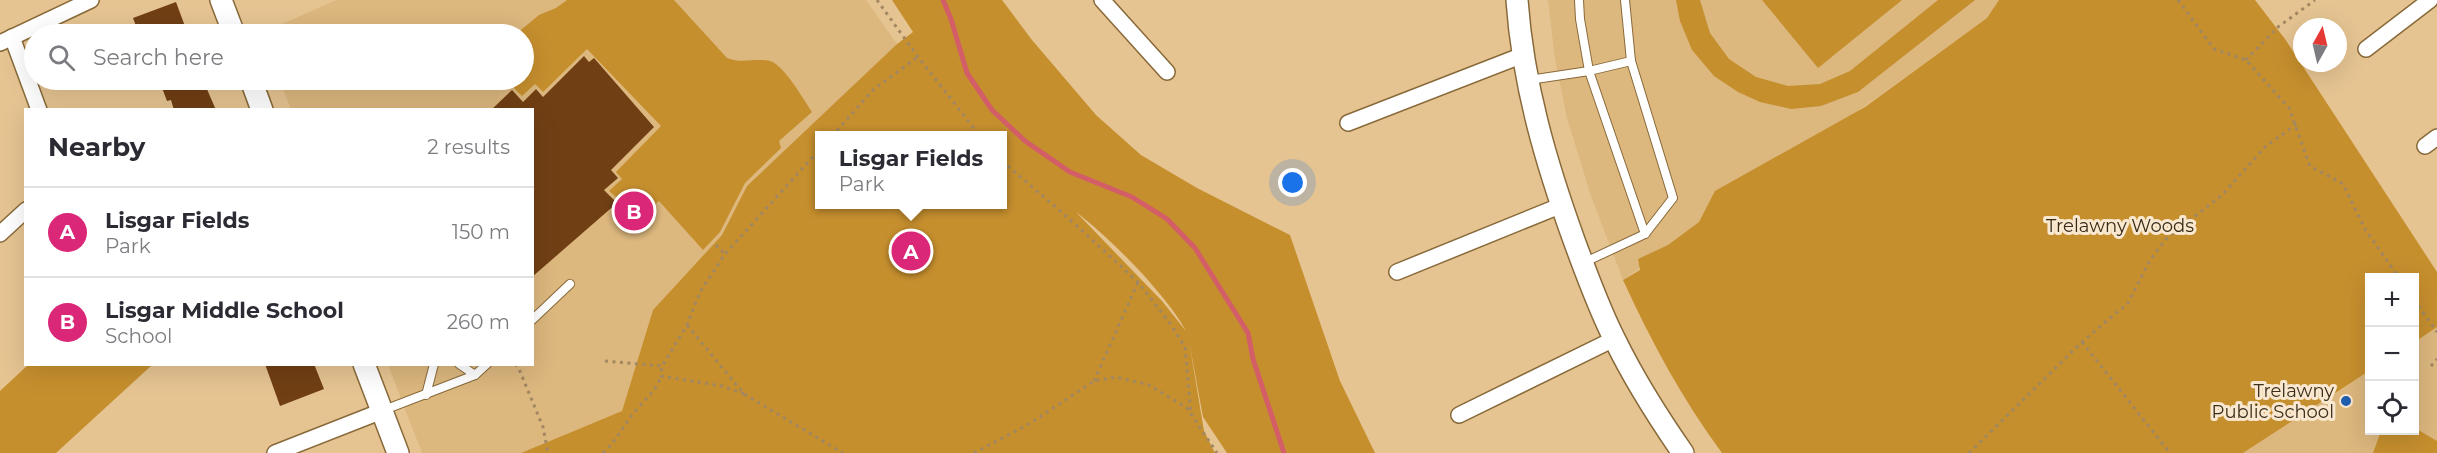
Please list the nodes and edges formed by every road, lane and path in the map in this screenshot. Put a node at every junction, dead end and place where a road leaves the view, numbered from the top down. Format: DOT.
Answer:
graph roads {
  1 [pos="91,0"];
  2 [pos="221,0"];
  3 [pos="878,0"];
  4 [pos="1102,0"];
  5 [pos="1517,0"];
  6 [pos="1579,0"];
  7 [pos="1625,0"];
  8 [pos="2178,0"];
  9 [pos="2315,0"];
  10 [pos="2430,0"];
  11 [pos="40,24"];
  12 [pos="230,24"];
  13 [pos="24,32"];
  14 [pos="6,40"];
  15 [pos="2366,49"];
  16 [pos="1523,55"];
  17 [pos="918,57"];
  18 [pos="2246,60"];
  19 [pos="1631,61"];
  20 [pos="1589,71"];
  21 [pos="1167,72"];
  22 [pos="24,78"];
  23 [pos="1527,81"];
  24 [pos="30,90"];
  25 [pos="255,90"];
  26 [pos="38,108"];
  27 [pos="261,108"];
  28 [pos="1348,123"];
  29 [pos="2297,124"];
  30 [pos="836,131"];
  31 [pos="977,131"];
  32 [pos="815,153"];
  33 [pos="1007,165"];
  34 [pos="1562,205"];
  35 [pos="24,212"];
  36 [pos="0,234"];
  37 [pos="1645,234"];
  38 [pos="716,245"];
  39 [pos="725,254"];
  40 [pos="1583,262"];
  41 [pos="1397,272"];
  42 [pos="2396,273"];
  43 [pos="1138,282"];
  44 [pos="570,284"];
  45 [pos="2419,306"];
  46 [pos="534,318"];
  47 [pos="687,325"];
  48 [pos="2437,332"];
  49 [pos="1614,339"];
  50 [pos="2082,342"];
  51 [pos="2437,359"];
  52 [pos="604,361"];
  53 [pos="365,366"];
  54 [pos="433,366"];
  55 [pos="462,366"];
  56 [pos="485,366"];
  57 [pos="517,366"];
  58 [pos="662,366"];
  59 [pos="2431,366"];
  60 [pos="476,375"];
  61 [pos="661,376"];
  62 [pos="1094,381"];
  63 [pos="426,394"];
  64 [pos="744,394"];
  65 [pos="382,411"];
  66 [pos="1191,415"];
  67 [pos="1459,416"];
  68 [pos="608,448"];
  69 [pos="275,453"];
  70 [pos="398,453"];
  71 [pos="548,453"];
  72 [pos="603,453"];
  73 [pos="610,453"];
  74 [pos="843,453"];
  75 [pos="974,453"];
  76 [pos="1217,453"];
  77 [pos="1683,453"];
  78 [pos="1969,453"];
  79 [pos="2170,453"];
  1 -- 11 [label="street"];
  2 -- 12 [label="street"];
  3 -- 17 [label="path"];
  4 -- 21 [label="street"];
  5 -- 16 [label="street"];
  6 -- 20 [label="lane"];
  7 -- 19 [label="lane"];
  8 -- 18 [label="path"];
  9 -- 18 [label="path"];
  10 -- 15 [label="street"];
  13 -- 14 [label="street"];
  14 -- 22 [label="street"];
  16 -- 23 [label="street"];
  16 -- 28 [label="street"];
  17 -- 30 [label="path"];
  17 -- 31 [label="path"];
  18 -- 29 [label="path"];
  19 -- 20 [label="lane"];
  19 -- 37 [label="lane"];
  20 -- 23 [label="lane"];
  20 -- 37 [label="lane"];
  23 -- 34 [label="street"];
  24 -- 26 [label="street"];
  25 -- 27 [label="street"];
  29 -- 42 [label="path"];
  29 -- 50 [label="path"];
  32 -- 39 [label="path"];
  33 -- 43 [label="path"];
  34 -- 40 [label="street"];
  34 -- 41 [label="street"];
  35 -- 36 [label="street"];
  37 -- 40 [label="lane"];
  38 -- 39 [label="path"];
  39 -- 47 [label="path"];
  40 -- 49 [label="street"];
  43 -- 62 [label="path"];
  43 -- 66 [label="path"];
  44 -- 46 [label="lane"];
  45 -- 48 [label="path"];
  47 -- 58 [label="path"];
  47 -- 64 [label="path"];
  49 -- 67 [label="street"];
  49 -- 77 [label="street"];
  50 -- 78 [label="path"];
  50 -- 79 [label="path"];
  51 -- 59 [label="path"];
  52 -- 58 [label="path"];
  53 -- 65 [label="street"];
  54 -- 63 [label="lane"];
  55 -- 60 [label="lane"];
  56 -- 60 [label="lane"];
  57 -- 71 [label="path"];
  58 -- 61 [label="path"];
  60 -- 63 [label="lane"];
  61 -- 64 [label="path"];
  61 -- 68 [label="path"];
  62 -- 66 [label="path"];
  62 -- 75 [label="path"];
  63 -- 65 [label="lane"];
  64 -- 74 [label="path"];
  65 -- 69 [label="street"];
  65 -- 70 [label="street"];
  66 -- 76 [label="path"];
  68 -- 72 [label="path"];
  68 -- 73 [label="path"];
}
